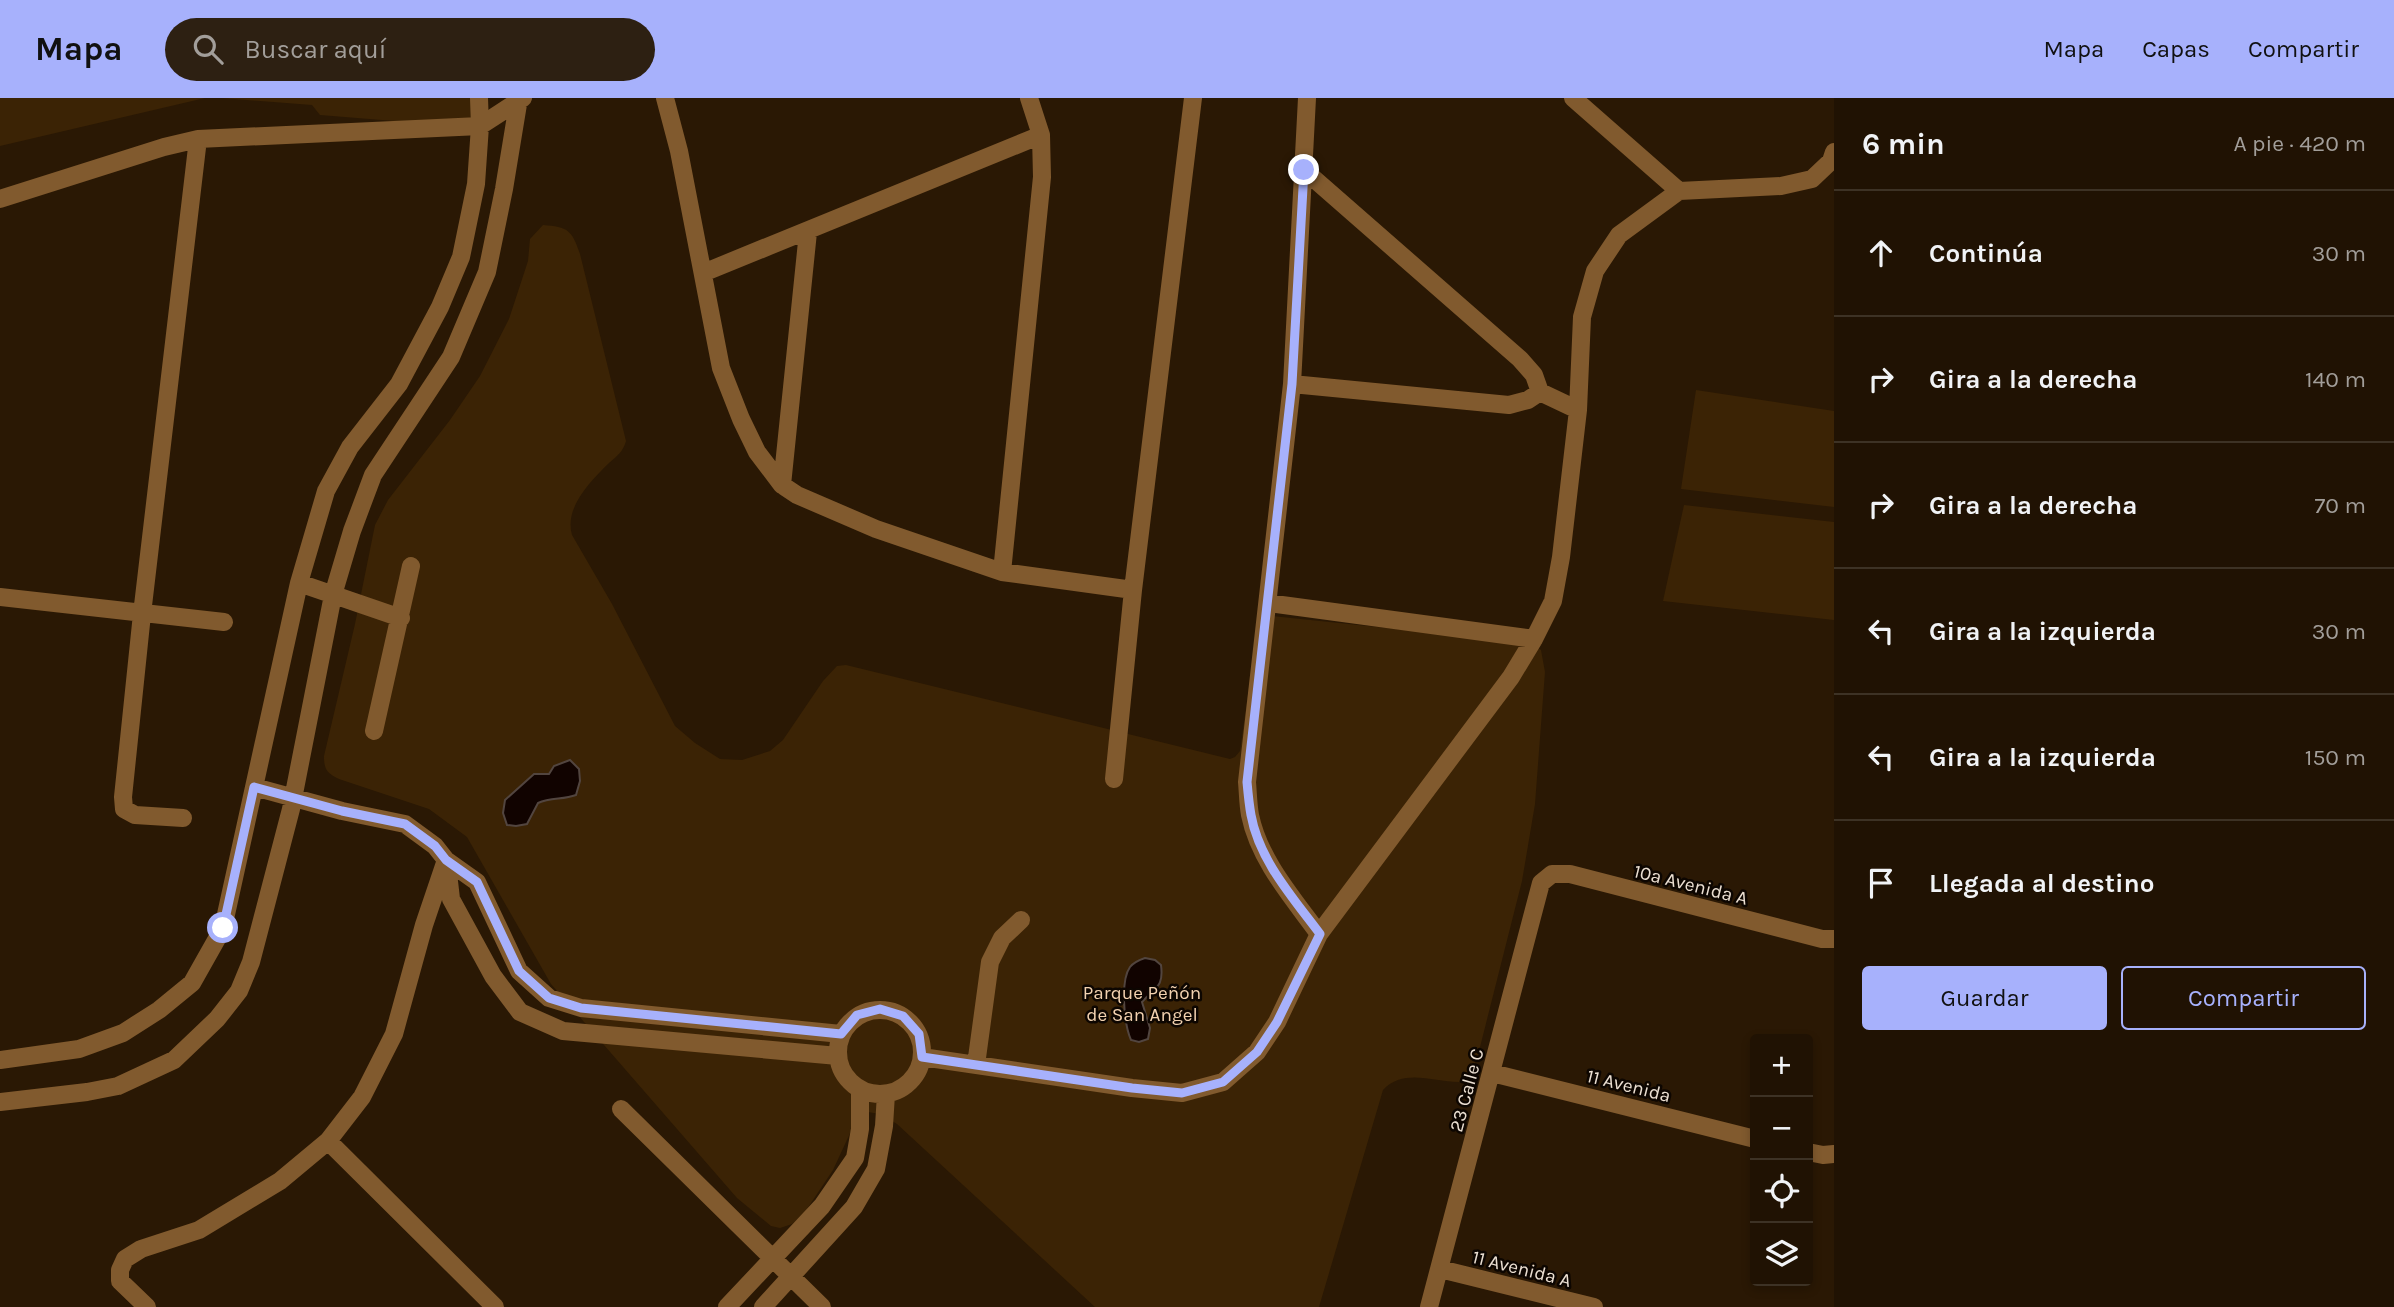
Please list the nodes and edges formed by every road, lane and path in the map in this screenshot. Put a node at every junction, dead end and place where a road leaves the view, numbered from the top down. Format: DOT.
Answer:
graph roads {
  1 [pos="479,98"];
  2 [pos="665,98"];
  3 [pos="1029,98"];
  4 [pos="1194,98"];
  5 [pos="1307,98"];
  6 [pos="1573,98"];
  7 [pos="520,99"];
  8 [pos="480,126"];
  9 [pos="1041,135"];
  10 [pos="198,139"];
  11 [pos="1834,152"];
  12 [pos="1304,170"];
  13 [pos="1679,191"];
  14 [pos="0,199"];
  15 [pos="808,232"];
  16 [pos="703,273"];
  17 [pos="1292,384"];
  18 [pos="1539,392"];
  19 [pos="1578,410"];
  20 [pos="782,485"];
  21 [pos="411,566"];
  22 [pos="1002,572"];
  23 [pos="299,583"];
  24 [pos="1133,590"];
  25 [pos="333,595"];
  26 [pos="0,597"];
  27 [pos="1268,603"];
  28 [pos="142,614"];
  29 [pos="401,618"];
  30 [pos="224,622"];
  31 [pos="1534,639"];
  32 [pos="374,730"];
  33 [pos="1114,779"];
  34 [pos="254,787"];
  35 [pos="293,799"];
  36 [pos="183,818"];
  37 [pos="446,860"];
  38 [pos="1541,883"];
  39 [pos="1021,920"];
  40 [pos="1320,934"];
  41 [pos="1834,939"];
  42 [pos="841,1034"];
  43 [pos="838,1056"];
  44 [pos="922,1057"];
  45 [pos="0,1060"];
  46 [pos="976,1065"];
  47 [pos="1492,1073"];
  48 [pos="859,1089"];
  49 [pos="886,1094"];
  50 [pos="0,1102"];
  51 [pos="621,1109"];
  52 [pos="1750,1138"];
  53 [pos="328,1141"];
  54 [pos="1813,1153"];
  55 [pos="1834,1154"];
  56 [pos="772,1258"];
  57 [pos="1440,1269"];
  58 [pos="790,1277"];
  59 [pos="147,1307"];
  60 [pos="495,1307"];
  61 [pos="727,1307"];
  62 [pos="763,1307"];
  63 [pos="822,1307"];
  64 [pos="1429,1307"];
  65 [pos="1594,1307"];
  1 -- 8 [label="street"];
  2 -- 16 [label="street"];
  3 -- 9 [label="street"];
  4 -- 24 [label="street"];
  5 -- 12 [label="street"];
  6 -- 13 [label="street"];
  7 -- 8 [label="street"];
  7 -- 25 [label="street"];
  8 -- 10 [label="street"];
  8 -- 23 [label="street"];
  9 -- 15 [label="street"];
  9 -- 22 [label="street"];
  10 -- 14 [label="street"];
  10 -- 28 [label="street"];
  11 -- 13 [label="street"];
  12 -- 17 [label="street"];
  12 -- 18 [label="street"];
  13 -- 19 [label="street"];
  15 -- 16 [label="street"];
  15 -- 20 [label="street"];
  16 -- 20 [label="street"];
  17 -- 18 [label="street"];
  17 -- 27 [label="street"];
  18 -- 19 [label="street"];
  19 -- 31 [label="street"];
  20 -- 22 [label="street"];
  21 -- 29 [label="street"];
  22 -- 24 [label="street"];
  23 -- 25 [label="street"];
  23 -- 34 [label="street"];
  24 -- 33 [label="street"];
  25 -- 29 [label="street"];
  25 -- 35 [label="street"];
  26 -- 28 [label="street"];
  27 -- 31 [label="street"];
  27 -- 40 [label="street"];
  28 -- 30 [label="street"];
  28 -- 36 [label="street"];
  29 -- 32 [label="street"];
  31 -- 40 [label="street"];
  34 -- 35 [label="street"];
  34 -- 45 [label="street"];
  35 -- 37 [label="street"];
  35 -- 50 [label="street"];
  37 -- 42 [label="street"];
  37 -- 43 [label="street"];
  37 -- 53 [label="street"];
  38 -- 41 [label="street, 10a Avenida A"];
  38 -- 47 [label="street, 23 Calle C"];
  39 -- 46 [label="street"];
  40 -- 46 [label="street"];
  42 -- 43 [label="street"];
  42 -- 44 [label="street"];
  43 -- 48 [label="street"];
  44 -- 46 [label="street"];
  44 -- 49 [label="street"];
  47 -- 52 [label="street, 11 Avenida"];
  47 -- 57 [label="street, 23 Calle C"];
  48 -- 49 [label="street"];
  48 -- 56 [label="street"];
  49 -- 58 [label="street"];
  51 -- 56 [label="street"];
  53 -- 59 [label="street"];
  53 -- 60 [label="street"];
  54 -- 55 [label="street"];
  56 -- 58 [label="street"];
  56 -- 61 [label="street"];
  57 -- 64 [label="street, 23 Calle C"];
  57 -- 65 [label="street, 11 Avenida A"];
  58 -- 62 [label="street"];
  58 -- 63 [label="street"];
}
